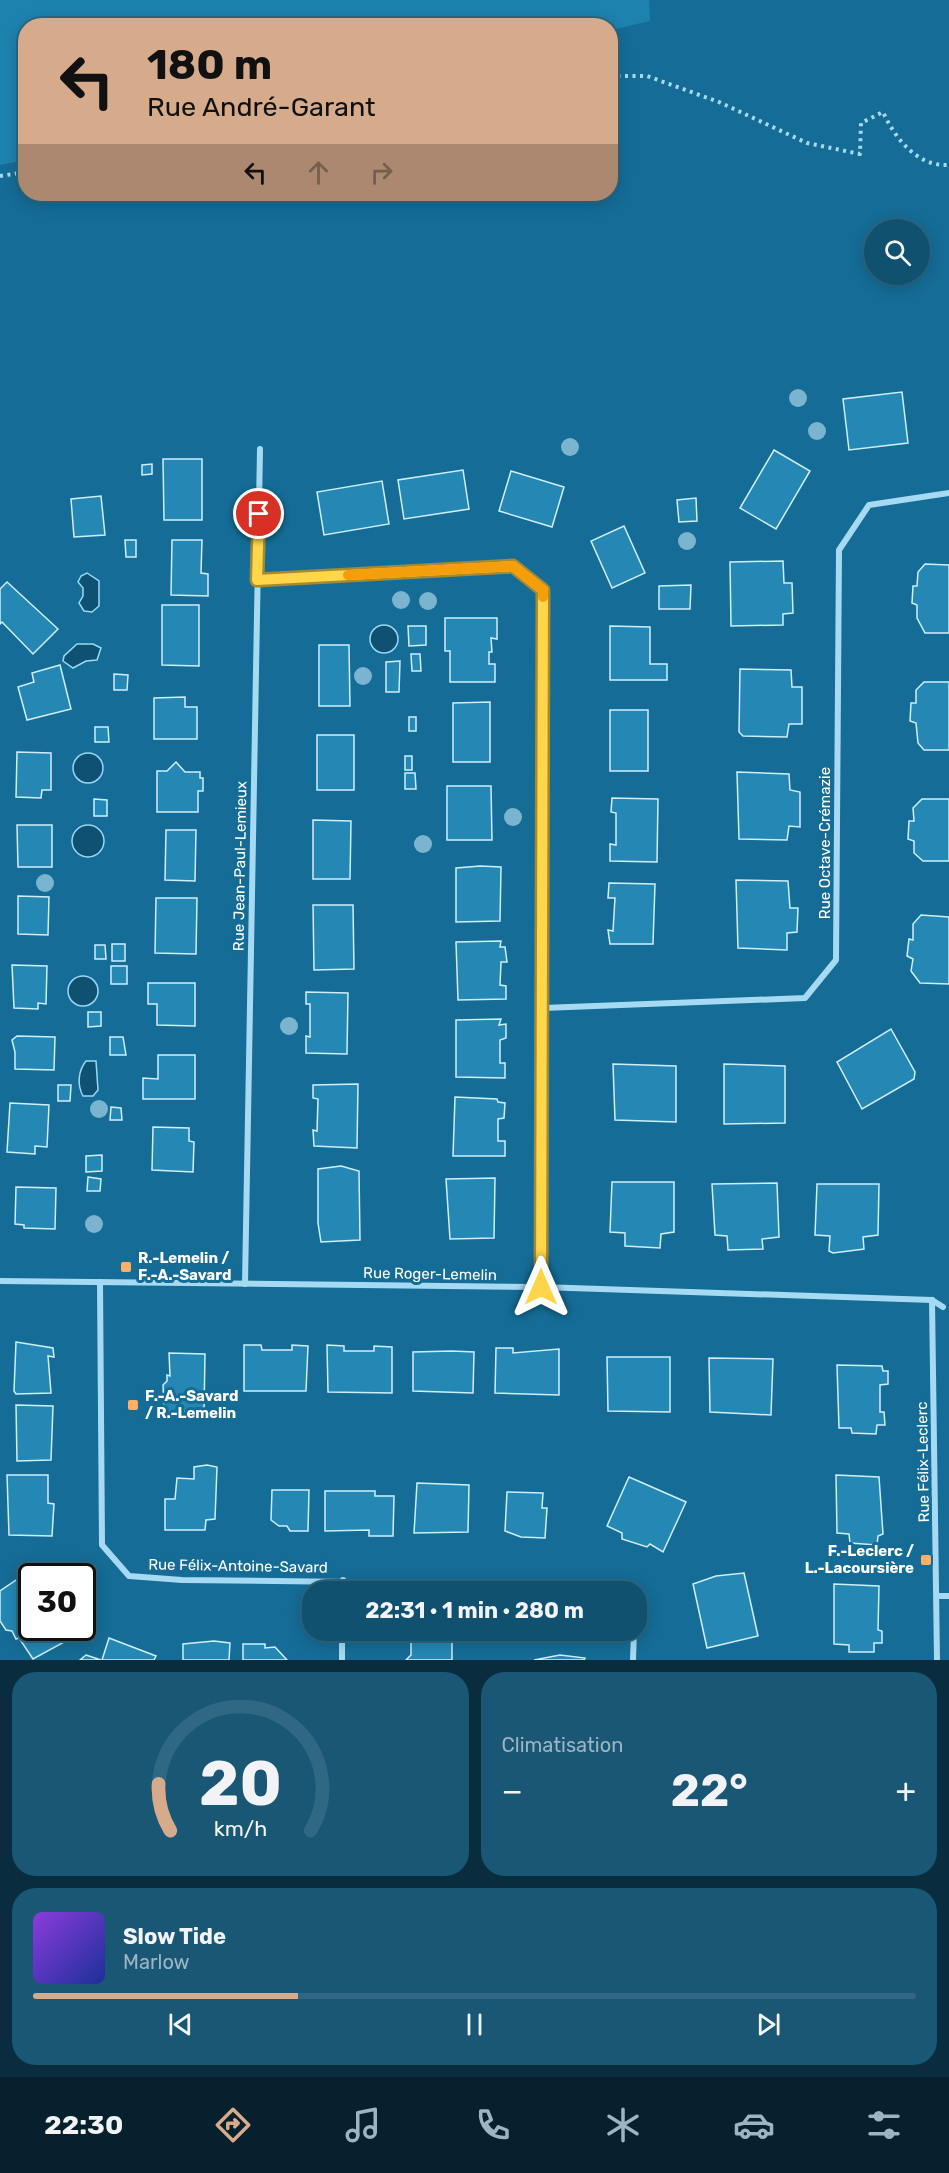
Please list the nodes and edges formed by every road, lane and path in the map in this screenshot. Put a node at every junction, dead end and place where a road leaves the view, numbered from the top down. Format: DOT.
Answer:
graph roads {
  1 [pos="618,76"];
  2 [pos="949,165"];
  3 [pos="18,173"];
  4 [pos="0,176"];
  5 [pos="260,449"];
  6 [pos="949,493"];
  7 [pos="257,580"];
  8 [pos="543,1008"];
  9 [pos="0,1281"];
  10 [pos="100,1282"];
  11 [pos="245,1284"];
  12 [pos="541,1287"];
  13 [pos="932,1300"];
  14 [pos="944,1307"];
  15 [pos="343,1580"];
  16 [pos="395,1581"];
  17 [pos="938,1596"];
  18 [pos="949,1596"];
  19 [pos="342,1641"];
  20 [pos="634,1641"];
  21 [pos="342,1660"];
  22 [pos="633,1660"];
  23 [pos="937,1660"];
  1 -- 2 [label="path"];
  3 -- 4 [label="path"];
  5 -- 7 [label="street, Rue Jean-Paul-Lemieux"];
  6 -- 8 [label="street, Rue Octave-Crémazie"];
  7 -- 8 [label="street"];
  7 -- 11 [label="street, Rue Jean-Paul-Lemieux"];
  8 -- 12 [label="street"];
  9 -- 10 [label="street, Rue Roger-Lemelin"];
  10 -- 11 [label="street, Rue Roger-Lemelin"];
  10 -- 15 [label="street, Rue Félix-Antoine-Savard"];
  11 -- 12 [label="street, Rue Roger-Lemelin"];
  12 -- 13 [label="street, Rue Roger-Lemelin"];
  13 -- 14 [label="street"];
  13 -- 17 [label="street, Rue Félix-Leclerc"];
  15 -- 16 [label="street, Rue Félix-Antoine-Savard"];
  17 -- 18 [label="street"];
  17 -- 23 [label="street, Rue Félix-Leclerc"];
  19 -- 21 [label="street"];
  20 -- 22 [label="street"];
}
